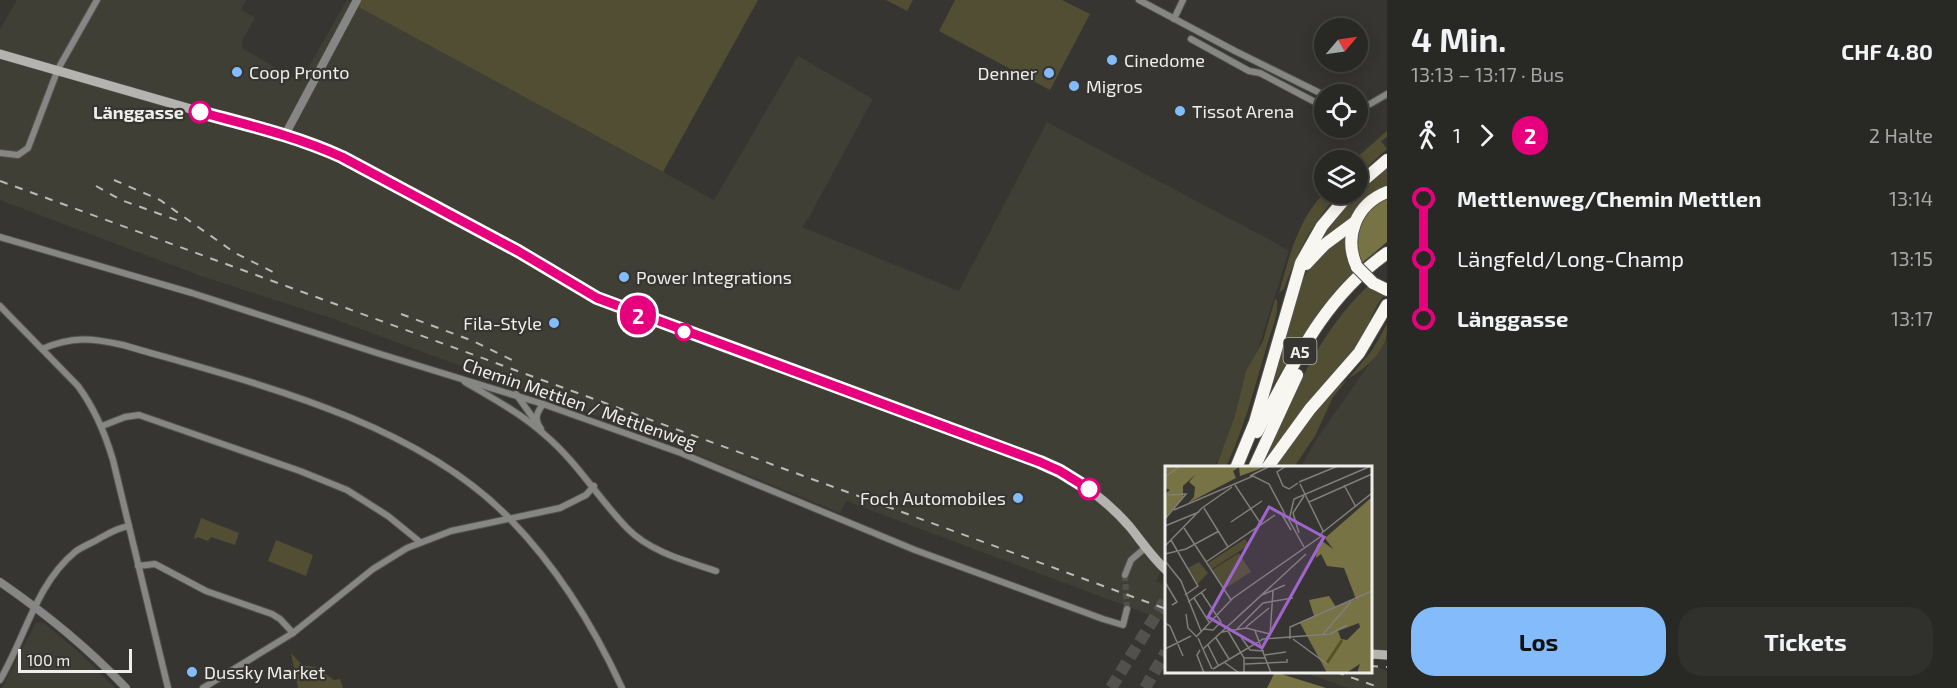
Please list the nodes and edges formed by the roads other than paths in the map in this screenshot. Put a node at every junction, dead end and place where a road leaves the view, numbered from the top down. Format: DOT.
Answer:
graph roads {
  1 [pos="97,0"];
  2 [pos="357,0"];
  3 [pos="1139,0"];
  4 [pos="1184,0"];
  5 [pos="1174,18"];
  6 [pos="1191,39"];
  7 [pos="0,54"];
  8 [pos="58,69"];
  9 [pos="1314,90"];
  10 [pos="1387,94"];
  11 [pos="1314,101"];
  12 [pos="1368,104"];
  13 [pos="285,135"];
  14 [pos="0,153"];
  15 [pos="1387,160"];
  16 [pos="1368,176"];
  17 [pos="1387,192"];
  18 [pos="1341,204"];
  19 [pos="1355,222"];
  20 [pos="0,237"];
  21 [pos="1387,253"];
  22 [pos="1387,263"];
  23 [pos="1387,290"];
  24 [pos="1290,297"];
  25 [pos="1387,305"];
  26 [pos="0,306"];
  27 [pos="42,349"];
  28 [pos="457,377"];
  29 [pos="516,394"];
  30 [pos="543,404"];
  31 [pos="536,423"];
  32 [pos="102,426"];
  33 [pos="545,434"];
  34 [pos="1237,466"];
  35 [pos="1237,466"];
  36 [pos="1255,466"];
  37 [pos="1268,466"];
  38 [pos="594,486"];
  39 [pos="509,518"];
  40 [pos="129,526"];
  41 [pos="420,542"];
  42 [pos="1145,548"];
  43 [pos="138,566"];
  44 [pos="1165,568"];
  45 [pos="716,571"];
  46 [pos="1125,575"];
  47 [pos="0,582"];
  48 [pos="35,607"];
  49 [pos="1127,609"];
  50 [pos="293,633"];
  51 [pos="1372,654"];
  52 [pos="1387,655"];
  53 [pos="0,680"];
  54 [pos="126,688"];
  55 [pos="168,688"];
  56 [pos="203,688"];
  57 [pos="622,688"];
  1 -- 8 [label="street"];
  2 -- 13 [label="street"];
  3 -- 5 [label="street"];
  4 -- 5 [label="street"];
  5 -- 9 [label="street"];
  6 -- 11 [label="street"];
  7 -- 8 [label="main road"];
  8 -- 13 [label="main road"];
  8 -- 14 [label="street"];
  10 -- 12 [label="street"];
  13 -- 42 [label="main road"];
  15 -- 16 [label="highway"];
  17 -- 19 [label="highway"];
  18 -- 24 [label="highway"];
  19 -- 23 [label="highway, bridge"];
  19 -- 24 [label="highway"];
  20 -- 28 [label="street, Chemin Mettlen / Mettlenweg"];
  21 -- 35 [label="highway, A5"];
  22 -- 36 [label="highway, A5"];
  24 -- 34 [label="highway"];
  25 -- 37 [label="highway"];
  26 -- 27 [label="street"];
  27 -- 32 [label="street"];
  27 -- 39 [label="street"];
  28 -- 29 [label="street, Chemin Mettlen / Mettlenweg"];
  28 -- 33 [label="street"];
  29 -- 30 [label="street, Chemin Mettlen / Mettlenweg"];
  29 -- 31 [label="street"];
  30 -- 31 [label="street"];
  30 -- 49 [label="street, Chemin Mettlen / Mettlenweg"];
  31 -- 33 [label="street"];
  32 -- 40 [label="street"];
  32 -- 41 [label="street"];
  33 -- 38 [label="street"];
  38 -- 39 [label="street"];
  38 -- 45 [label="street"];
  39 -- 41 [label="street"];
  39 -- 57 [label="street"];
  40 -- 43 [label="street"];
  40 -- 48 [label="street"];
  41 -- 50 [label="street"];
  42 -- 44 [label="main road"];
  42 -- 46 [label="street"];
  43 -- 50 [label="street"];
  43 -- 55 [label="street"];
  47 -- 48 [label="street"];
  48 -- 53 [label="street"];
  48 -- 54 [label="street"];
  50 -- 56 [label="street"];
  51 -- 52 [label="main road"];
}
